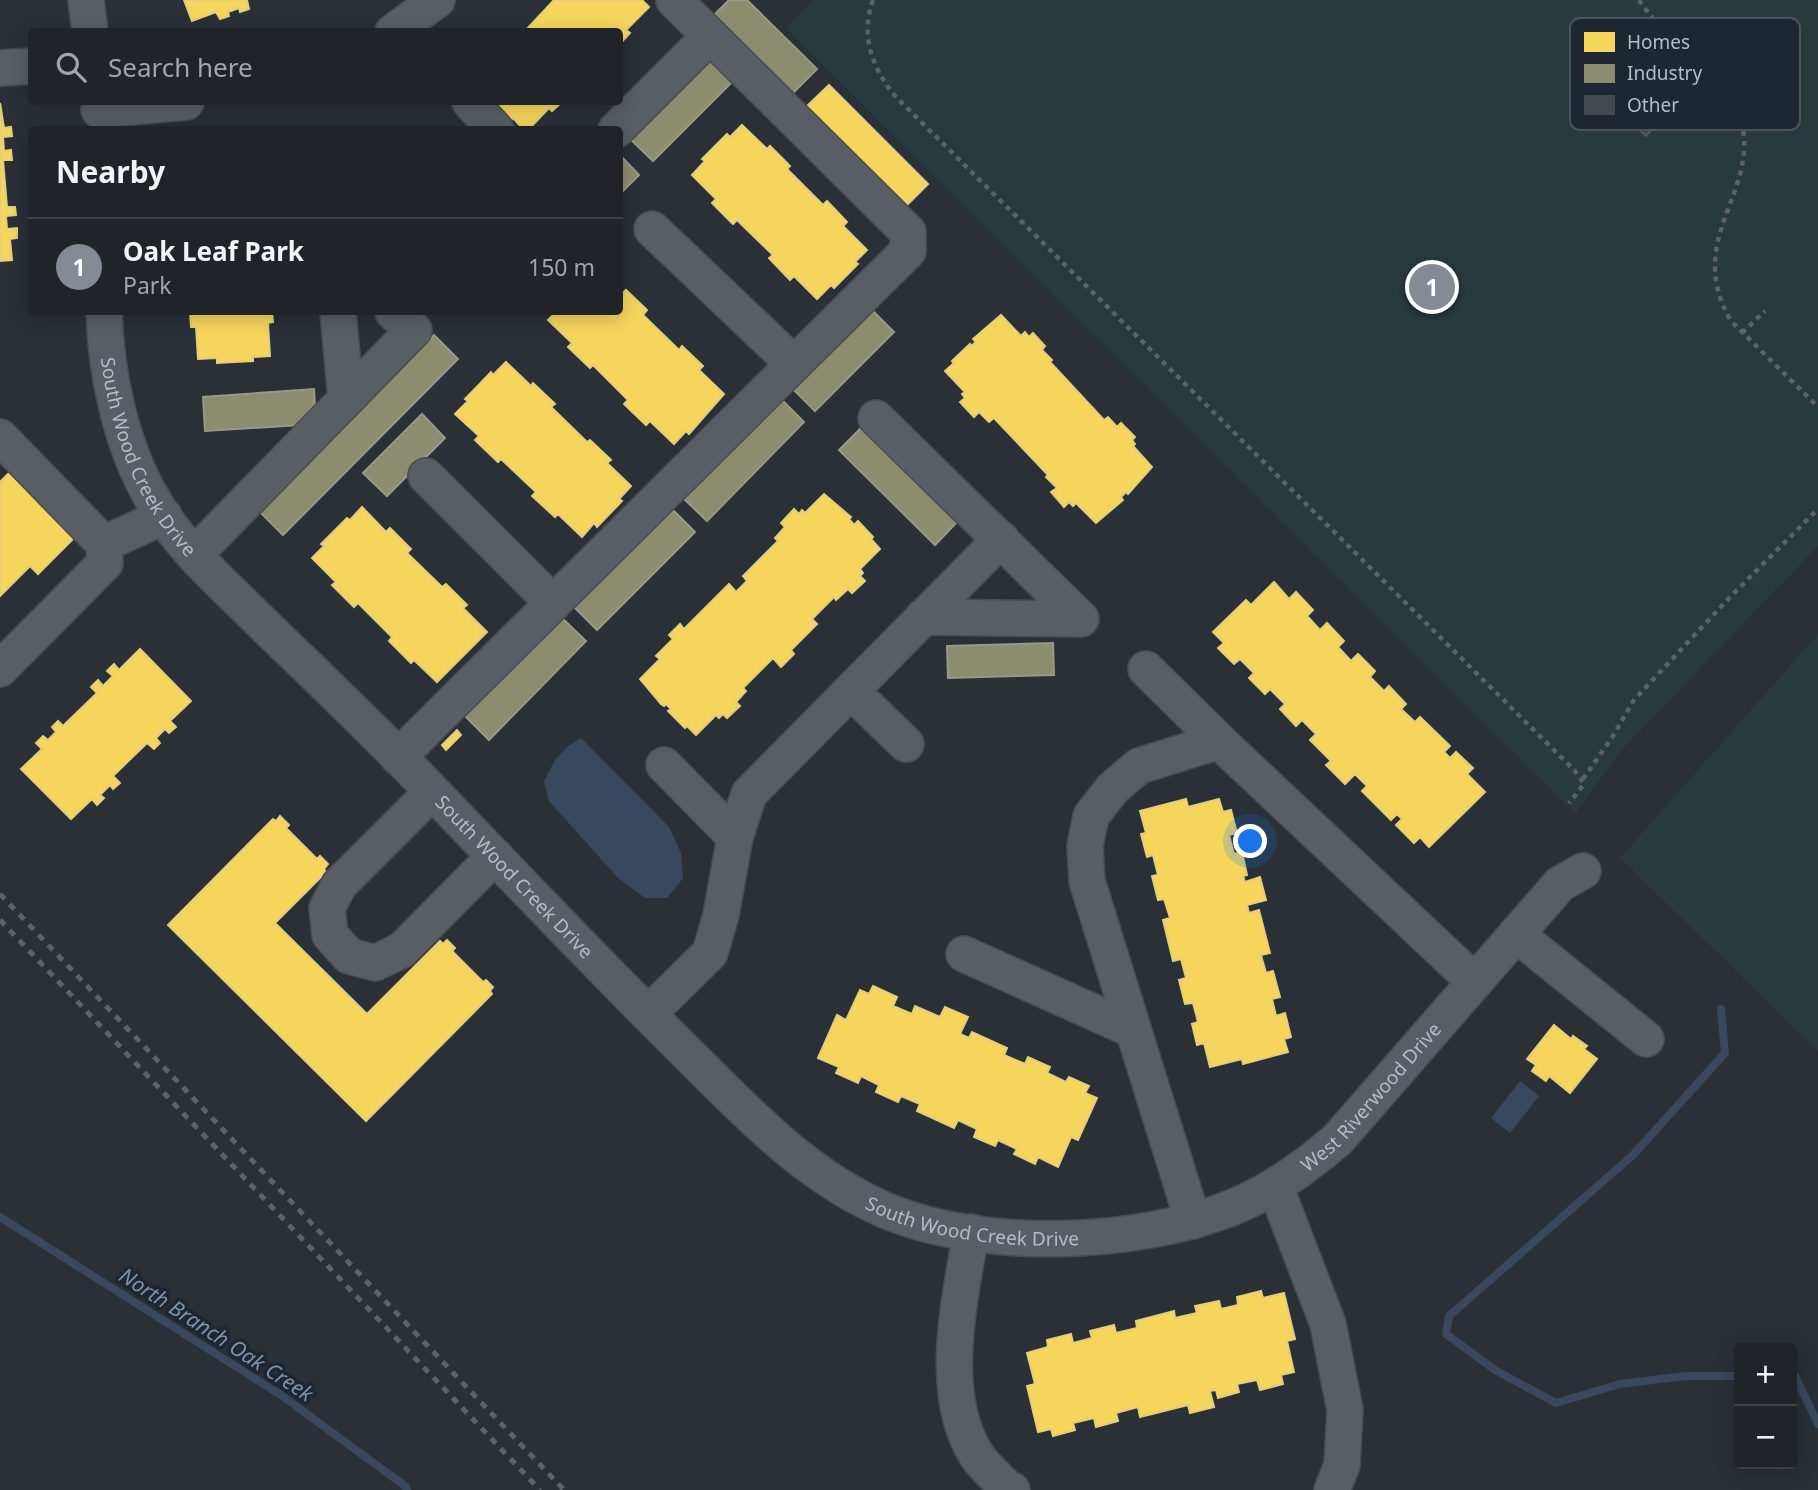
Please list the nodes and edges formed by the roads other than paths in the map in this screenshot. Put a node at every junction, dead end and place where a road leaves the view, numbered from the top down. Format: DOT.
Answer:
graph roads {
  1 [pos="86,0"];
  2 [pos="437,0"];
  3 [pos="674,0"];
  4 [pos="90,28"];
  5 [pos="402,28"];
  6 [pos="710,36"];
  7 [pos="28,66"];
  8 [pos="0,68"];
  9 [pos="164,105"];
  10 [pos="473,105"];
  11 [pos="99,114"];
  12 [pos="492,126"];
  13 [pos="620,126"];
  14 [pos="652,229"];
  15 [pos="104,315"];
  16 [pos="338,315"];
  17 [pos="396,315"];
  18 [pos="794,364"];
  19 [pos="346,399"];
  20 [pos="876,418"];
  21 [pos="0,437"];
  22 [pos="426,476"];
  23 [pos="164,516"];
  24 [pos="1001,539"];
  25 [pos="104,544"];
  26 [pos="194,555"];
  27 [pos="553,603"];
  28 [pos="923,617"];
  29 [pos="0,669"];
  30 [pos="1146,669"];
  31 [pos="851,691"];
  32 [pos="1219,740"];
  33 [pos="906,744"];
  34 [pos="398,757"];
  35 [pos="664,765"];
  36 [pos="432,792"];
  37 [pos="735,836"];
  38 [pos="495,856"];
  39 [pos="1583,871"];
  40 [pos="1516,934"];
  41 [pos="964,954"];
  42 [pos="1474,981"];
  43 [pos="641,1006"];
  44 [pos="1133,1030"];
  45 [pos="1646,1039"];
  46 [pos="1275,1186"];
  47 [pos="1193,1221"];
  48 [pos="971,1232"];
  49 [pos="1102,1236"];
  50 [pos="1012,1490"];
  51 [pos="1332,1490"];
  1 -- 4 [label="street"];
  2 -- 5 [label="street"];
  3 -- 6 [label="street"];
  6 -- 13 [label="street"];
  6 -- 18 [label="street"];
  7 -- 8 [label="street"];
  9 -- 11 [label="street"];
  10 -- 12 [label="street"];
  14 -- 18 [label="street"];
  15 -- 23 [label="street, South Wood Creek Drive"];
  16 -- 19 [label="street"];
  17 -- 19 [label="street"];
  18 -- 27 [label="street"];
  19 -- 26 [label="street"];
  20 -- 24 [label="street"];
  21 -- 25 [label="street"];
  22 -- 27 [label="street"];
  23 -- 25 [label="street"];
  23 -- 26 [label="street, South Wood Creek Drive"];
  24 -- 28 [label="street"];
  24 -- 28 [label="street"];
  25 -- 29 [label="street"];
  26 -- 34 [label="street, South Wood Creek Drive"];
  27 -- 34 [label="street"];
  28 -- 31 [label="street"];
  30 -- 32 [label="street"];
  31 -- 33 [label="street"];
  31 -- 37 [label="street"];
  32 -- 42 [label="street"];
  32 -- 44 [label="street"];
  34 -- 36 [label="street, South Wood Creek Drive"];
  35 -- 37 [label="street"];
  36 -- 38 [label="street, South Wood Creek Drive"];
  36 -- 38 [label="street"];
  37 -- 43 [label="street"];
  38 -- 43 [label="street, South Wood Creek Drive"];
  39 -- 40 [label="street, West Riverwood Drive"];
  40 -- 42 [label="street, West Riverwood Drive"];
  40 -- 45 [label="street"];
  41 -- 44 [label="street"];
  42 -- 46 [label="street, West Riverwood Drive"];
  43 -- 48 [label="street, South Wood Creek Drive"];
  44 -- 47 [label="street"];
  46 -- 47 [label="street, West Riverwood Drive"];
  46 -- 51 [label="street"];
  47 -- 49 [label="street, West Riverwood Drive"];
  48 -- 49 [label="street, South Wood Creek Drive"];
  48 -- 50 [label="street"];
}
